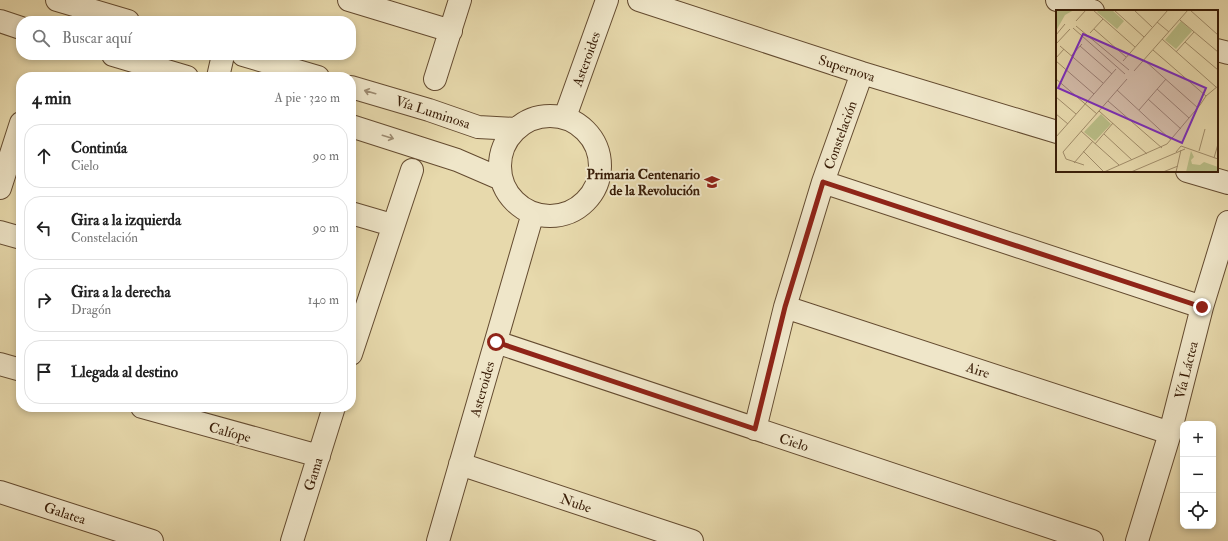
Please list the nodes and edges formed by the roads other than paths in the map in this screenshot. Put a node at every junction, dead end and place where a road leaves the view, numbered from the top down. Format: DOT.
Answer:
graph roads {
  1 [pos="57,0"];
  2 [pos="349,0"];
  3 [pos="460,0"];
  4 [pos="607,0"];
  5 [pos="639,0"];
  6 [pos="1057,0"];
  7 [pos="1090,10"];
  8 [pos="111,16"];
  9 [pos="0,21"];
  10 [pos="16,26"];
  11 [pos="450,31"];
  12 [pos="1218,50"];
  13 [pos="1228,53"];
  14 [pos="130,60"];
  15 [pos="222,60"];
  16 [pos="260,60"];
  17 [pos="170,72"];
  18 [pos="219,72"];
  19 [pos="301,72"];
  20 [pos="862,73"];
  21 [pos="435,79"];
  22 [pos="356,88"];
  23 [pos="565,117"];
  24 [pos="356,128"];
  25 [pos="516,129"];
  26 [pos="1056,132"];
  27 [pos="16,138"];
  28 [pos="412,170"];
  29 [pos="1190,172"];
  30 [pos="501,179"];
  31 [pos="823,182"];
  32 [pos="1228,183"];
  33 [pos="0,188"];
  34 [pos="533,213"];
  35 [pos="356,214"];
  36 [pos="1228,222"];
  37 [pos="392,225"];
  38 [pos="0,232"];
  39 [pos="16,237"];
  40 [pos="785,307"];
  41 [pos="1202,307"];
  42 [pos="356,332"];
  43 [pos="496,342"];
  44 [pos="0,364"];
  45 [pos="16,369"];
  46 [pos="160,412"];
  47 [pos="332,412"];
  48 [pos="755,429"];
  49 [pos="1170,433"];
  50 [pos="319,456"];
  51 [pos="460,464"];
  52 [pos="0,492"];
  53 [pos="152,541"];
  54 [pos="292,541"];
  55 [pos="438,541"];
  56 [pos="692,541"];
  57 [pos="1092,541"];
  58 [pos="1137,541"];
  1 -- 8 [label="street"];
  2 -- 11 [label="street"];
  3 -- 11 [label="street"];
  4 -- 23 [label="street, Asteroides"];
  5 -- 20 [label="street, Supernova"];
  6 -- 7 [label="street"];
  9 -- 10 [label="street"];
  11 -- 21 [label="street"];
  12 -- 13 [label="street"];
  14 -- 17 [label="street"];
  15 -- 18 [label="street"];
  16 -- 19 [label="street"];
  20 -- 26 [label="street, Supernova"];
  20 -- 31 [label="street, Constelación"];
  25 -- 22 [label="street, Vía Luminosa, one-way"];
  23 -- 25 [label="street"];
  23 -- 34 [label="street"];
  24 -- 30 [label="street, one-way"];
  25 -- 30 [label="street"];
  27 -- 33 [label="street"];
  28 -- 37 [label="street"];
  29 -- 32 [label="street"];
  30 -- 34 [label="street"];
  31 -- 40 [label="street, Constelación"];
  31 -- 41 [label="street"];
  34 -- 43 [label="street, Asteroides"];
  35 -- 37 [label="street"];
  36 -- 41 [label="street, Vía Láctea"];
  37 -- 42 [label="street"];
  38 -- 39 [label="street"];
  40 -- 48 [label="street, Constelación"];
  40 -- 49 [label="street, Aire"];
  41 -- 49 [label="street, Vía Láctea"];
  43 -- 48 [label="street, Cielo"];
  43 -- 51 [label="street, Asteroides"];
  44 -- 45 [label="street"];
  46 -- 50 [label="street, Calíope"];
  47 -- 50 [label="street, Gama"];
  48 -- 57 [label="street, Cielo"];
  49 -- 58 [label="street, Vía Láctea"];
  50 -- 54 [label="street, Gama"];
  51 -- 55 [label="street, Asteroides"];
  51 -- 56 [label="street, Nube"];
  52 -- 53 [label="street, Galatea"];
}
